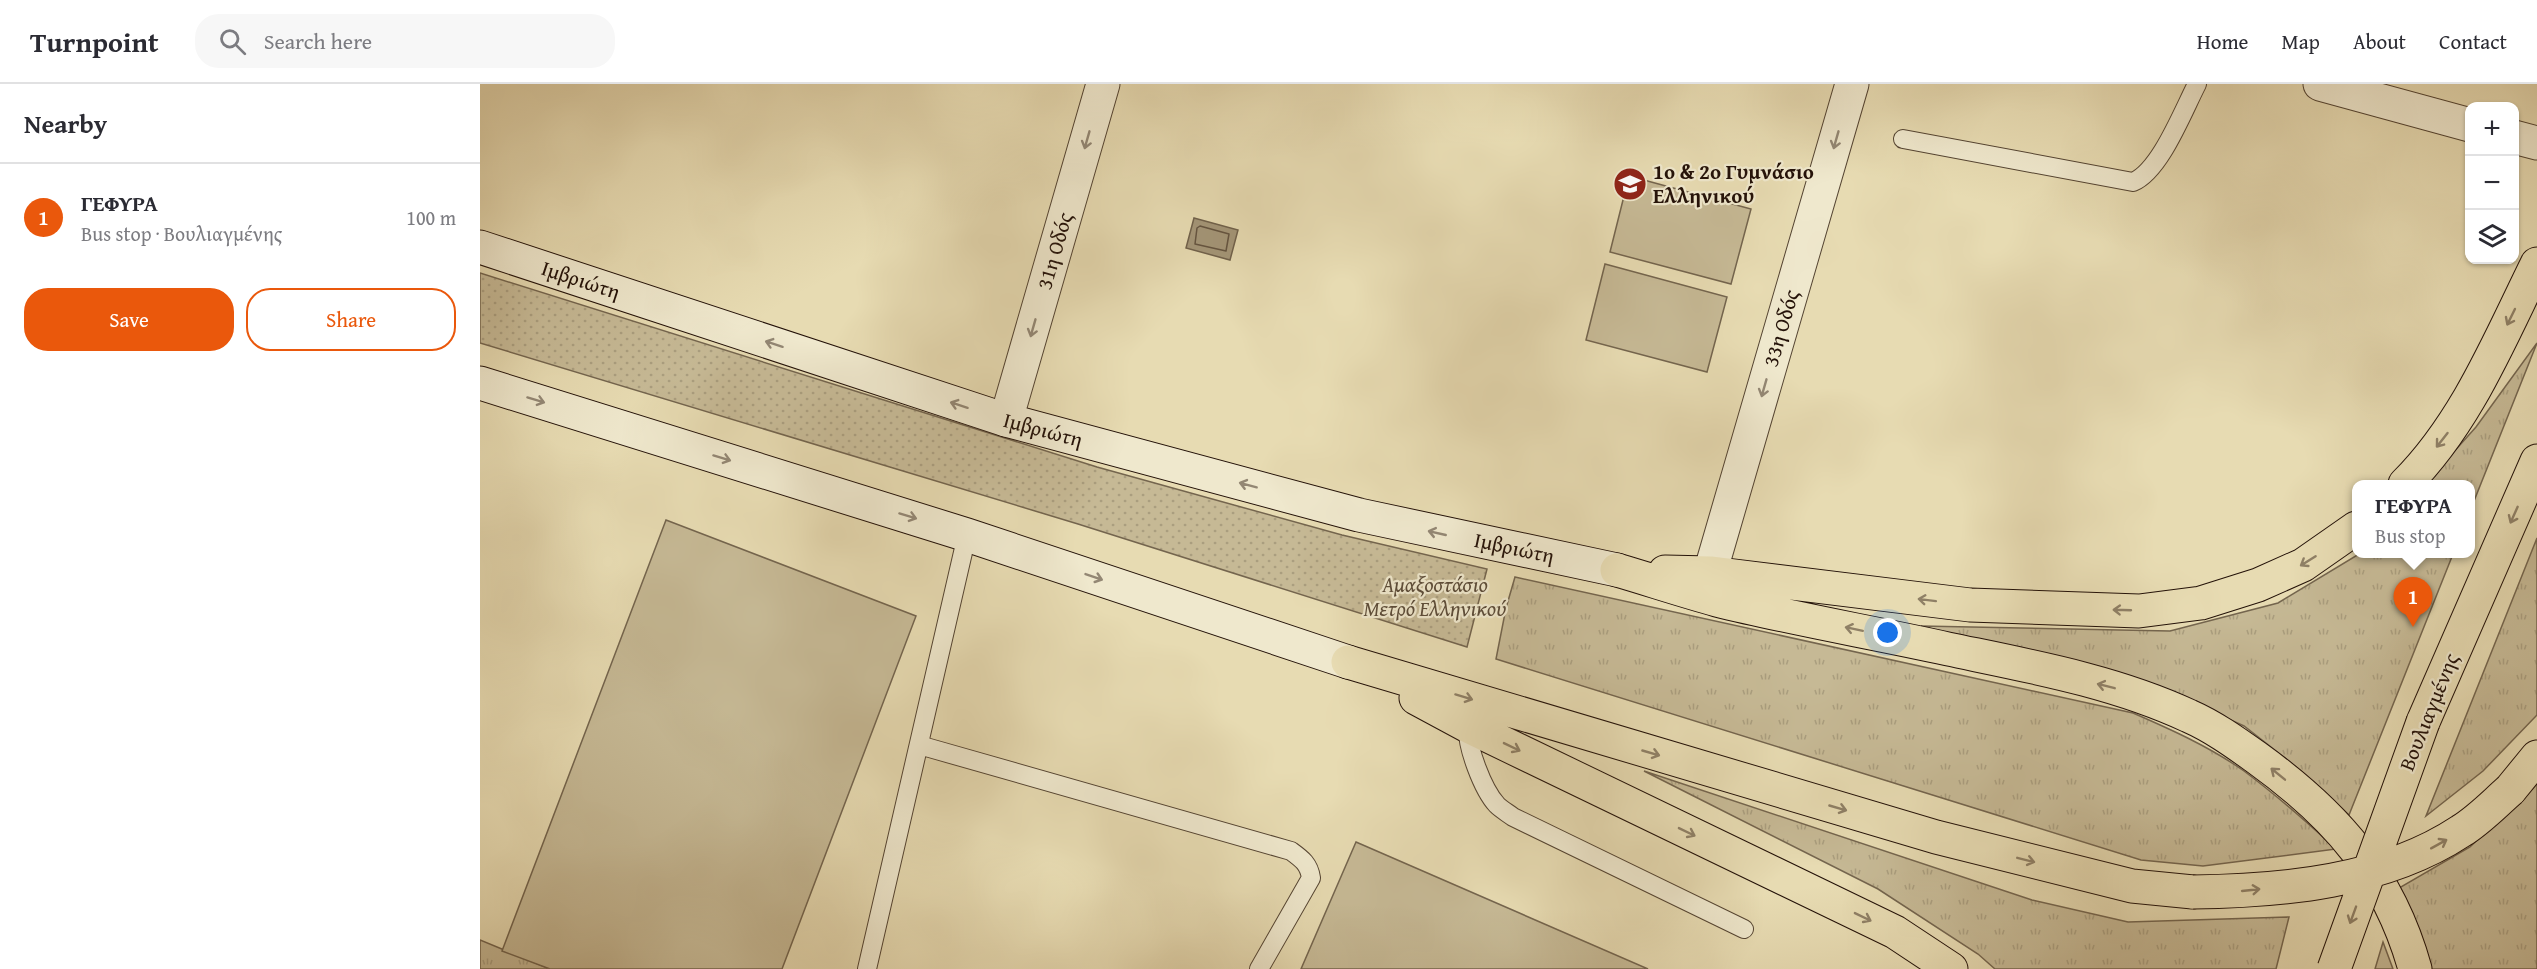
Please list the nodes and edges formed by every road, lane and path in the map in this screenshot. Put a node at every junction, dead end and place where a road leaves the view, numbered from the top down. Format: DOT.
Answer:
graph roads {
  1 [pos="1103,84"];
  2 [pos="1852,84"];
  3 [pos="2197,84"];
  4 [pos="2326,85"];
  5 [pos="2465,124"];
  6 [pos="2519,138"];
  7 [pos="1904,139"];
  8 [pos="2537,143"];
  9 [pos="480,247"];
  10 [pos="2537,264"];
  11 [pos="480,383"];
  12 [pos="1006,420"];
  13 [pos="2537,461"];
  14 [pos="2408,480"];
  15 [pos="2352,531"];
  16 [pos="967,535"];
  17 [pos="1617,570"];
  18 [pos="1710,573"];
  19 [pos="1348,662"];
  20 [pos="1468,726"];
  21 [pos="919,745"];
  22 [pos="2537,757"];
  23 [pos="1744,929"];
  24 [pos="867,969"];
  25 [pos="1259,969"];
  26 [pos="1951,969"];
  27 [pos="2334,969"];
  28 [pos="2415,969"];
  1 -- 12 [label="street, 31η Οδός, one-way"];
  2 -- 18 [label="street, 33η Οδός, one-way"];
  3 -- 7 [label="lane"];
  4 -- 5 [label="street"];
  6 -- 8 [label="street"];
  12 -- 9 [label="street, Ιμβριώτη, one-way"];
  10 -- 14 [label="main road, one-way"];
  11 -- 16 [label="street, one-way"];
  17 -- 12 [label="street, Ιμβριώτη, one-way"];
  13 -- 27 [label="main road, Βουλιαγμένης, one-way, bridge"];
  15 -- 18 [label="main road, one-way"];
  16 -- 19 [label="street, one-way"];
  16 -- 21 [label="lane"];
  17 -- 18 [label="main road"];
  28 -- 17 [label="main road, one-way"];
  19 -- 20 [label="main road"];
  19 -- 22 [label="main road, one-way, bridge"];
  20 -- 23 [label="lane"];
  20 -- 26 [label="main road, one-way"];
  21 -- 24 [label="lane"];
  21 -- 25 [label="lane"];
}
